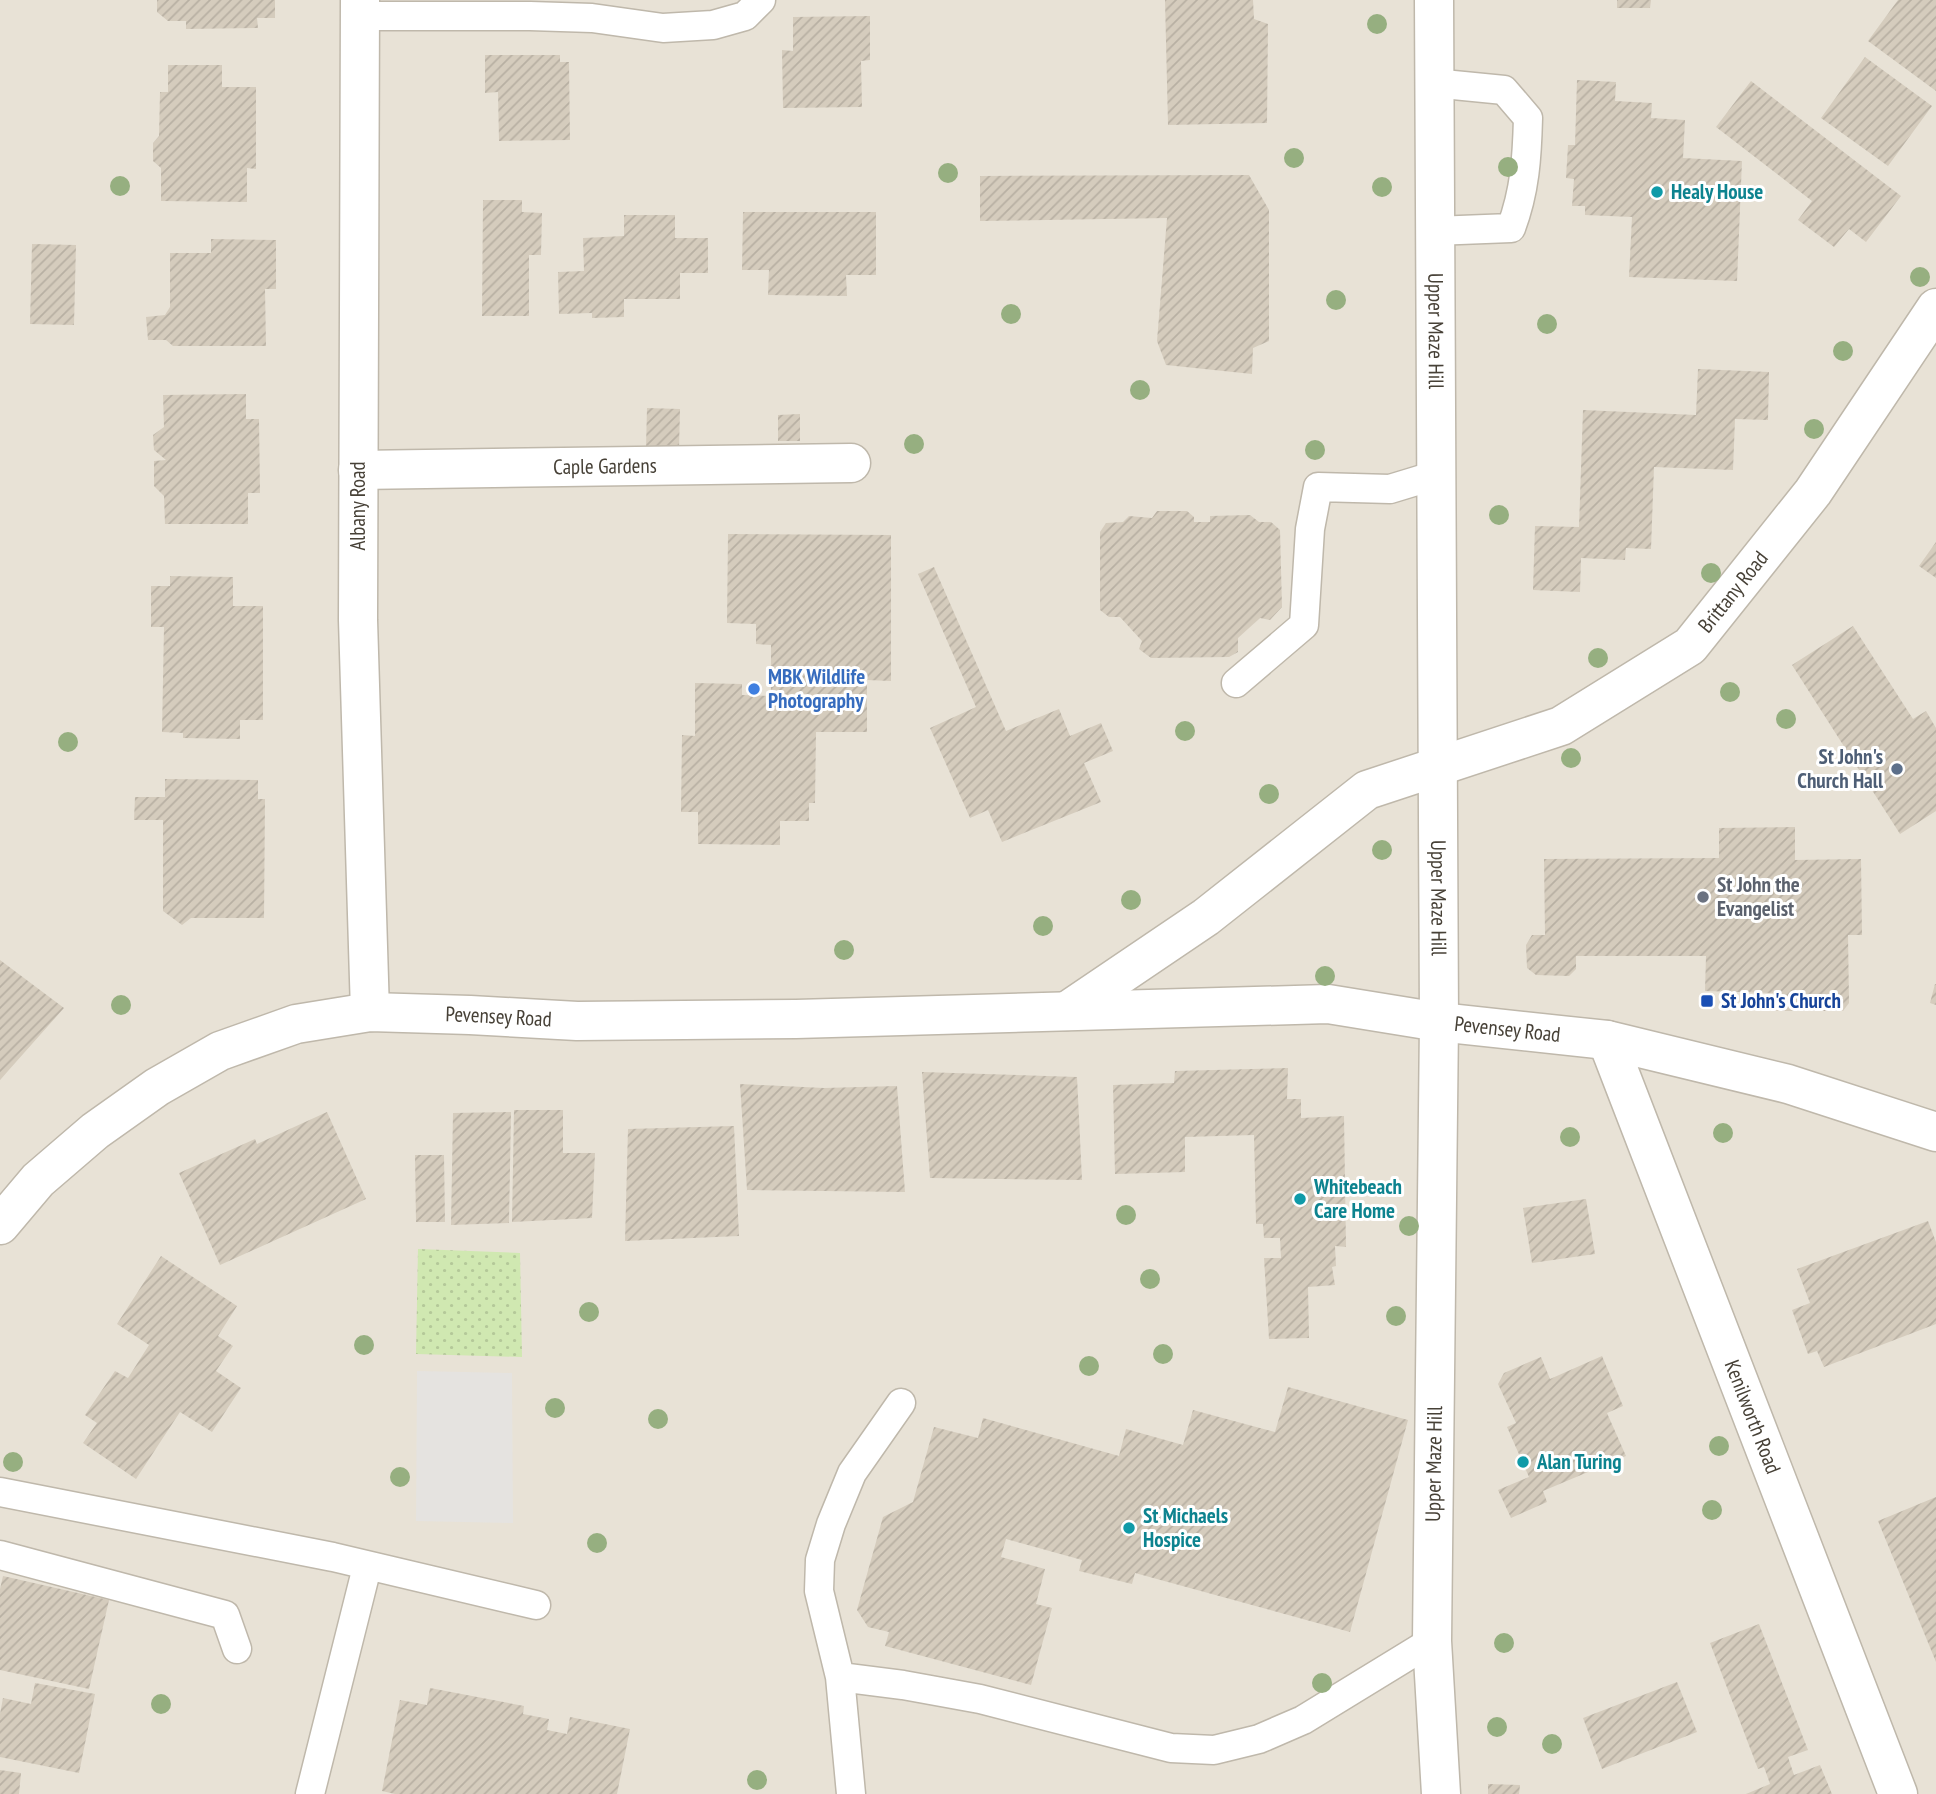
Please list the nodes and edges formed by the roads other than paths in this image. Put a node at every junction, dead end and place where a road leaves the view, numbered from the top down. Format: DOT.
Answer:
graph roads {
  1 [pos="761,0"];
  2 [pos="1434,0"];
  3 [pos="359,8"];
  4 [pos="1433,83"];
  5 [pos="1434,231"];
  6 [pos="1936,308"];
  7 [pos="851,463"];
  8 [pos="358,470"];
  9 [pos="1436,475"];
  10 [pos="1237,683"];
  11 [pos="1439,766"];
  12 [pos="1067,1011"];
  13 [pos="370,1012"];
  14 [pos="1439,1022"];
  15 [pos="1606,1040"];
  16 [pos="1936,1132"];
  17 [pos="0,1225"];
  18 [pos="901,1402"];
  19 [pos="0,1492"];
  20 [pos="0,1555"];
  21 [pos="367,1567"];
  22 [pos="536,1605"];
  23 [pos="1432,1641"];
  24 [pos="237,1649"];
  25 [pos="840,1676"];
  26 [pos="310,1794"];
  27 [pos="851,1794"];
  28 [pos="1441,1794"];
  29 [pos="1898,1794"];
  1 -- 3 [label="lane"];
  2 -- 4 [label="street, Upper Maze Hill"];
  3 -- 8 [label="street, Albany Road"];
  4 -- 5 [label="street, Upper Maze Hill"];
  4 -- 5 [label="lane"];
  5 -- 9 [label="street, Upper Maze Hill"];
  6 -- 11 [label="street, Brittany Road"];
  7 -- 8 [label="street, Caple Gardens"];
  8 -- 13 [label="street, Albany Road"];
  9 -- 10 [label="lane"];
  9 -- 11 [label="street, Upper Maze Hill"];
  11 -- 12 [label="street"];
  11 -- 14 [label="street, Upper Maze Hill"];
  12 -- 13 [label="street, Pevensey Road"];
  12 -- 14 [label="street, Pevensey Road"];
  13 -- 17 [label="street, Pevensey Road"];
  14 -- 15 [label="street, Pevensey Road"];
  14 -- 23 [label="street, Upper Maze Hill"];
  15 -- 16 [label="street, Pevensey Road"];
  15 -- 29 [label="street, Kenilworth Road"];
  18 -- 25 [label="lane"];
  19 -- 21 [label="lane"];
  20 -- 24 [label="lane"];
  21 -- 22 [label="lane"];
  21 -- 26 [label="lane"];
  23 -- 25 [label="lane"];
  23 -- 28 [label="street, Upper Maze Hill"];
  25 -- 27 [label="lane"];
}
